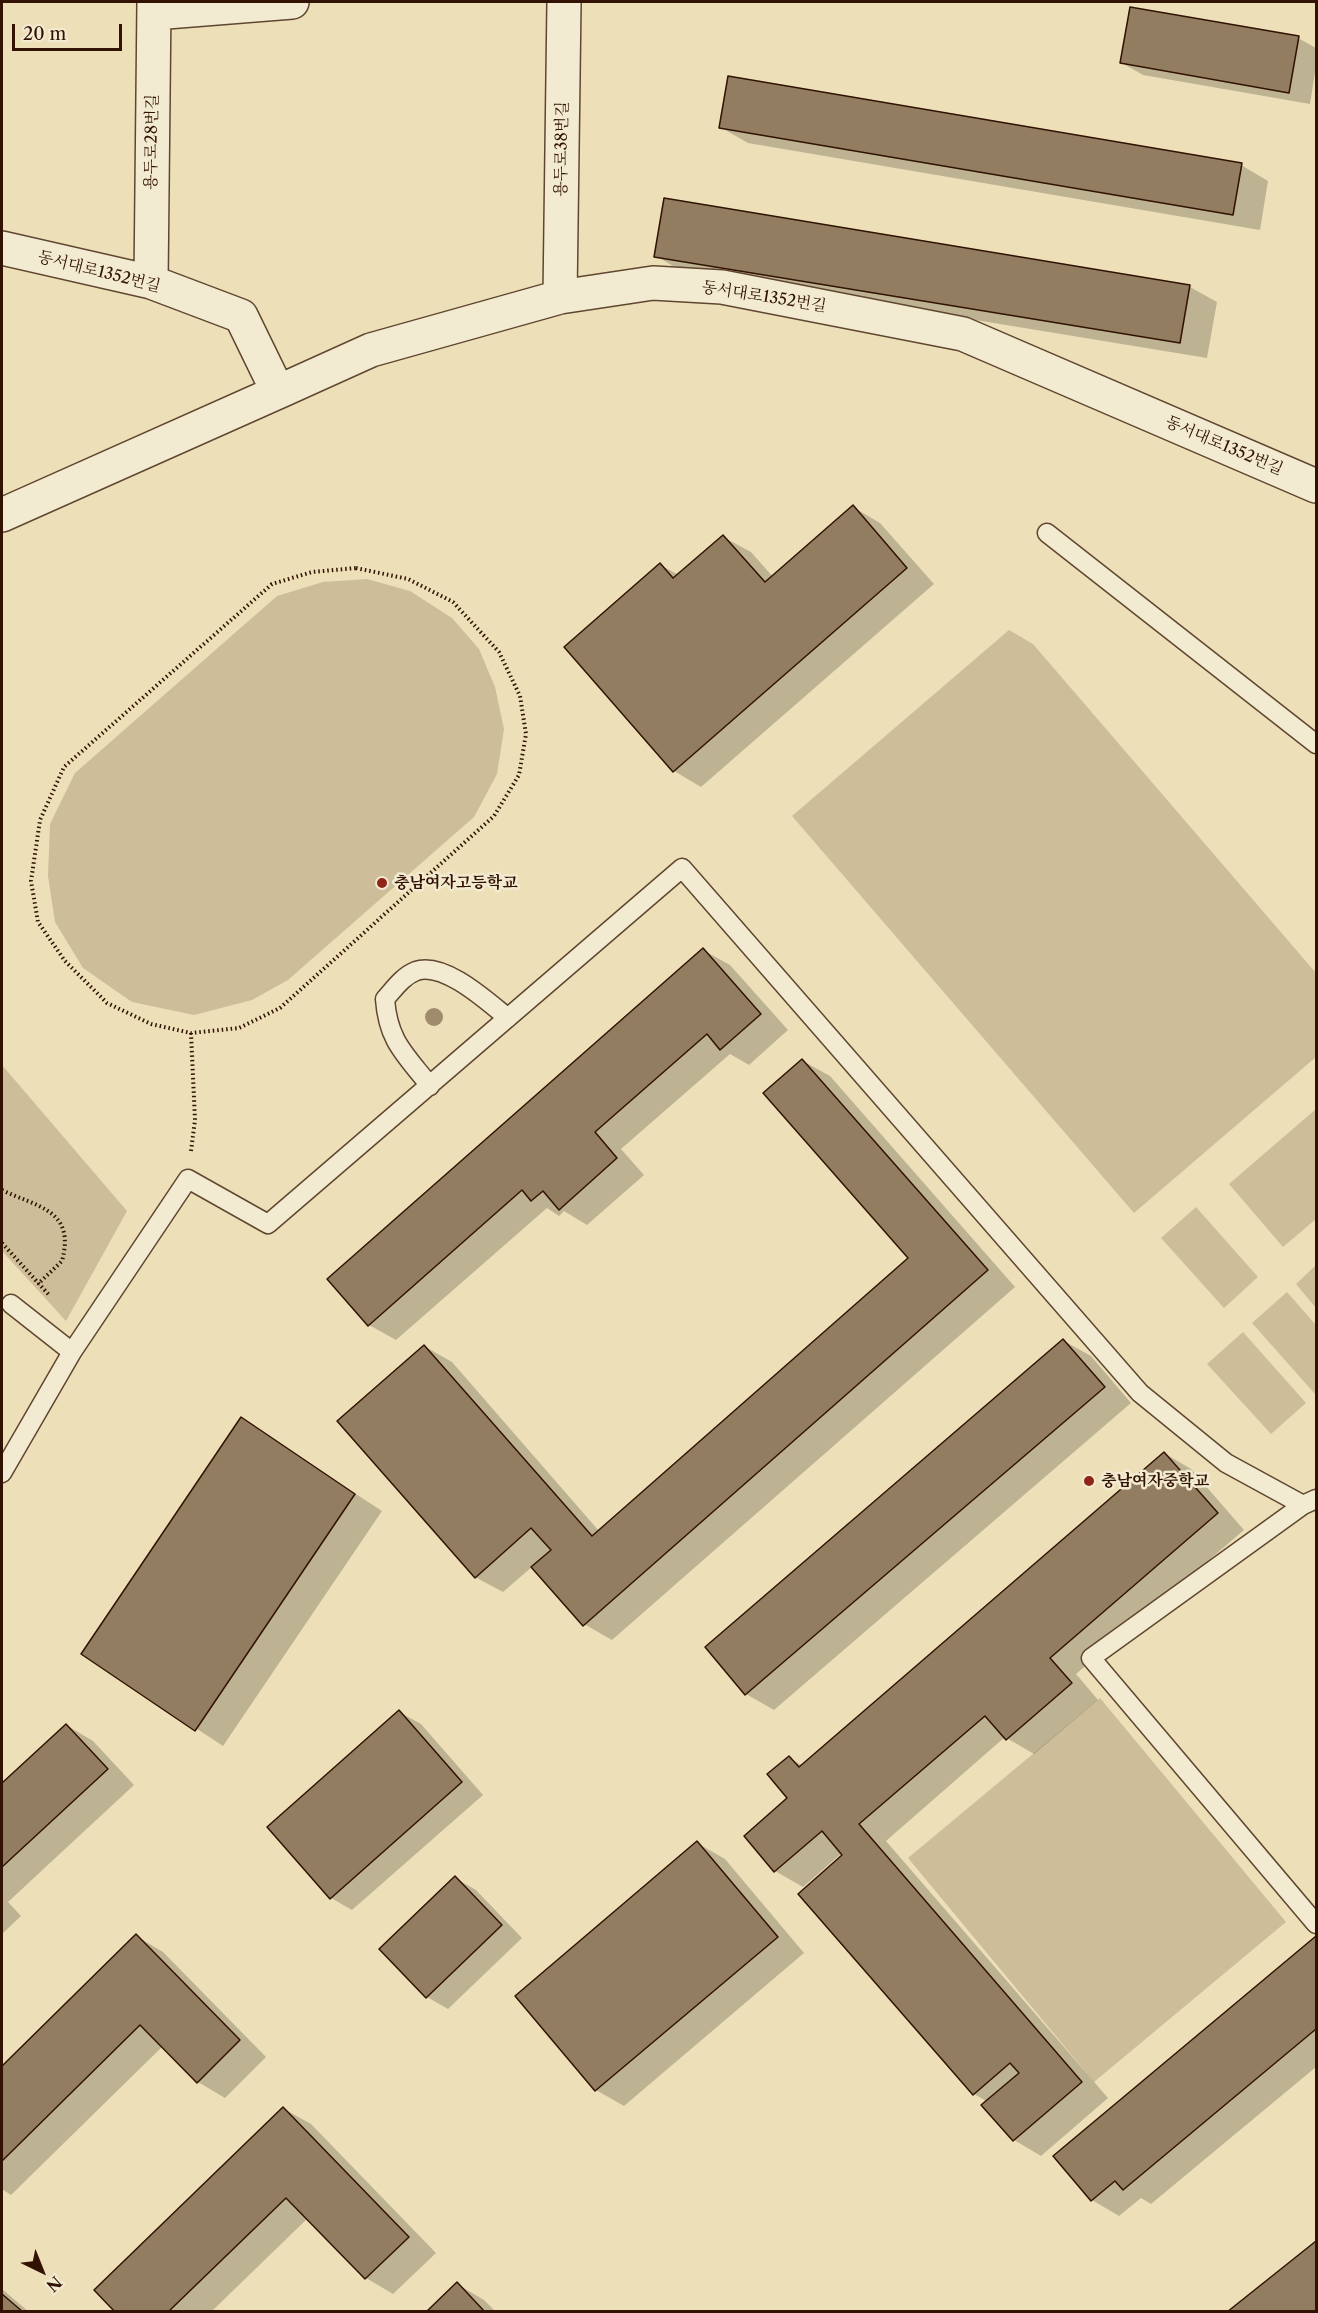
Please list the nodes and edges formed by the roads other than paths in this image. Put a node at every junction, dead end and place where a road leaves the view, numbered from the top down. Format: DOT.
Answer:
graph roads {
  1 [pos="292,2"];
  2 [pos="564,2"];
  3 [pos="154,8"];
  4 [pos="2,248"];
  5 [pos="151,282"];
  6 [pos="560,297"];
  7 [pos="278,392"];
  8 [pos="1317,486"];
  9 [pos="2,515"];
  10 [pos="1047,533"];
  11 [pos="1317,744"];
  12 [pos="508,1018"];
  13 [pos="430,1086"];
  14 [pos="11,1304"];
  15 [pos="72,1352"];
  16 [pos="2,1473"];
  17 [pos="1310,1502"];
  18 [pos="1317,1924"];
  1 -- 3 [label="street"];
  2 -- 6 [label="street, 용두로38번길"];
  3 -- 5 [label="street, 용두로28번길"];
  4 -- 5 [label="street, 동서대로1352번길"];
  5 -- 7 [label="street, 동서대로1352번길"];
  6 -- 7 [label="street, 동서대로1352번길"];
  6 -- 8 [label="street, 동서대로1352번길"];
  7 -- 9 [label="street"];
  10 -- 11 [label="lane"];
  12 -- 13 [label="lane"];
  12 -- 13 [label="lane"];
  12 -- 17 [label="lane"];
  13 -- 15 [label="lane"];
  14 -- 15 [label="lane"];
  15 -- 16 [label="lane"];
  17 -- 18 [label="lane"];
}
